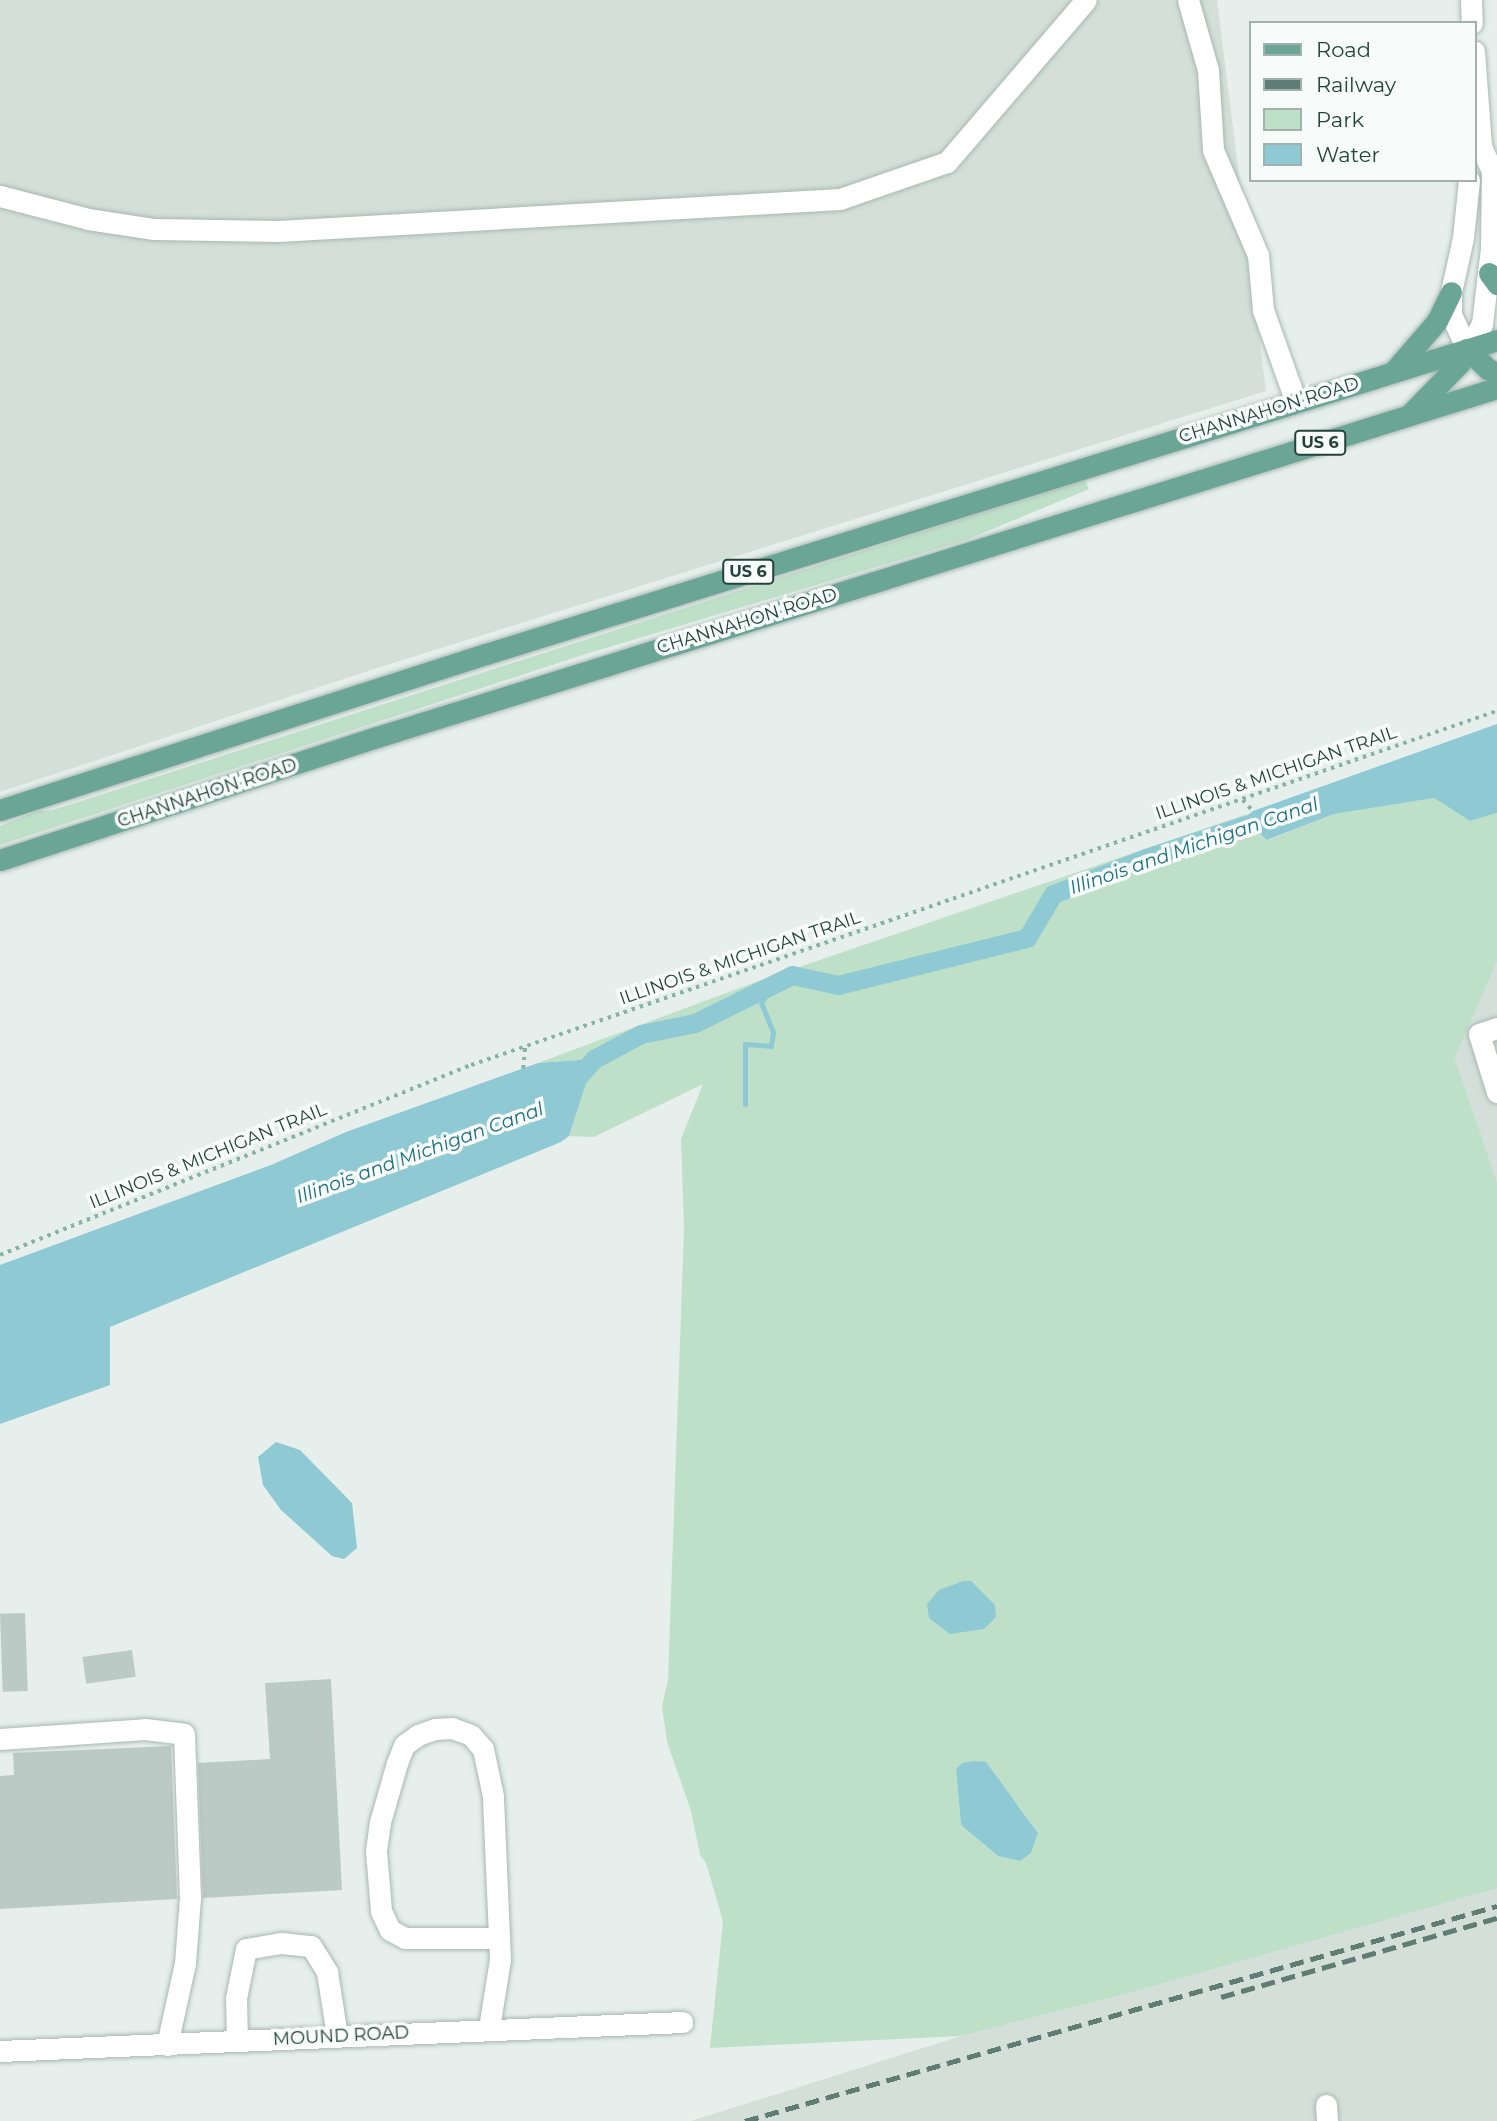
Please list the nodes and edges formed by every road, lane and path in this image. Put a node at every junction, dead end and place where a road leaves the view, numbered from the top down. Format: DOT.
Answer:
graph roads {
  1 [pos="1086,0"];
  2 [pos="1188,0"];
  3 [pos="1471,0"];
  4 [pos="1472,21"];
  5 [pos="1476,102"];
  6 [pos="1478,153"];
  7 [pos="1469,182"];
  8 [pos="0,196"];
  9 [pos="1493,279"];
  10 [pos="1451,292"];
  11 [pos="1497,340"];
  12 [pos="1468,349"];
  13 [pos="1392,372"];
  14 [pos="1497,373"];
  15 [pos="1497,388"];
  16 [pos="1296,402"];
  17 [pos="1408,416"];
  18 [pos="1497,711"];
  19 [pos="1243,800"];
  20 [pos="0,810"];
  21 [pos="1253,811"];
  22 [pos="0,860"];
  23 [pos="1497,1028"];
  24 [pos="526,1046"];
  25 [pos="523,1069"];
  26 [pos="1497,1092"];
  27 [pos="0,1255"];
  28 [pos="0,1740"];
  29 [pos="499,1938"];
  30 [pos="682,2022"];
  31 [pos="489,2028"];
  32 [pos="337,2036"];
  33 [pos="237,2041"];
  34 [pos="167,2045"];
  35 [pos="0,2051"];
  1 -- 8 [label="street"];
  2 -- 16 [label="street"];
  3 -- 4 [label="street"];
  5 -- 6 [label="street"];
  6 -- 9 [label="street"];
  7 -- 10 [label="street"];
  9 -- 12 [label="street"];
  10 -- 12 [label="street"];
  10 -- 13 [label="main road"];
  11 -- 12 [label="main road, CHANNAHON ROAD / US 6"];
  12 -- 13 [label="main road, CHANNAHON ROAD / US 6"];
  12 -- 14 [label="main road"];
  12 -- 17 [label="main road"];
  13 -- 16 [label="main road, CHANNAHON ROAD / US 6"];
  15 -- 17 [label="main road, CHANNAHON ROAD / US 6"];
  16 -- 20 [label="main road, CHANNAHON ROAD / US 6"];
  17 -- 22 [label="main road, CHANNAHON ROAD / US 6"];
  18 -- 19 [label="path, ILLINOIS & MICHIGAN TRAIL"];
  19 -- 21 [label="path"];
  19 -- 24 [label="path, ILLINOIS & MICHIGAN TRAIL"];
  23 -- 26 [label="street"];
  24 -- 25 [label="path"];
  24 -- 27 [label="path, ILLINOIS & MICHIGAN TRAIL"];
  28 -- 34 [label="street"];
  29 -- 29 [label="street"];
  29 -- 31 [label="street"];
  30 -- 31 [label="street, MOUND ROAD"];
  31 -- 32 [label="street, MOUND ROAD"];
  32 -- 33 [label="street, MOUND ROAD"];
  32 -- 33 [label="street"];
  33 -- 34 [label="street, MOUND ROAD"];
  34 -- 35 [label="street, MOUND ROAD"];
}
